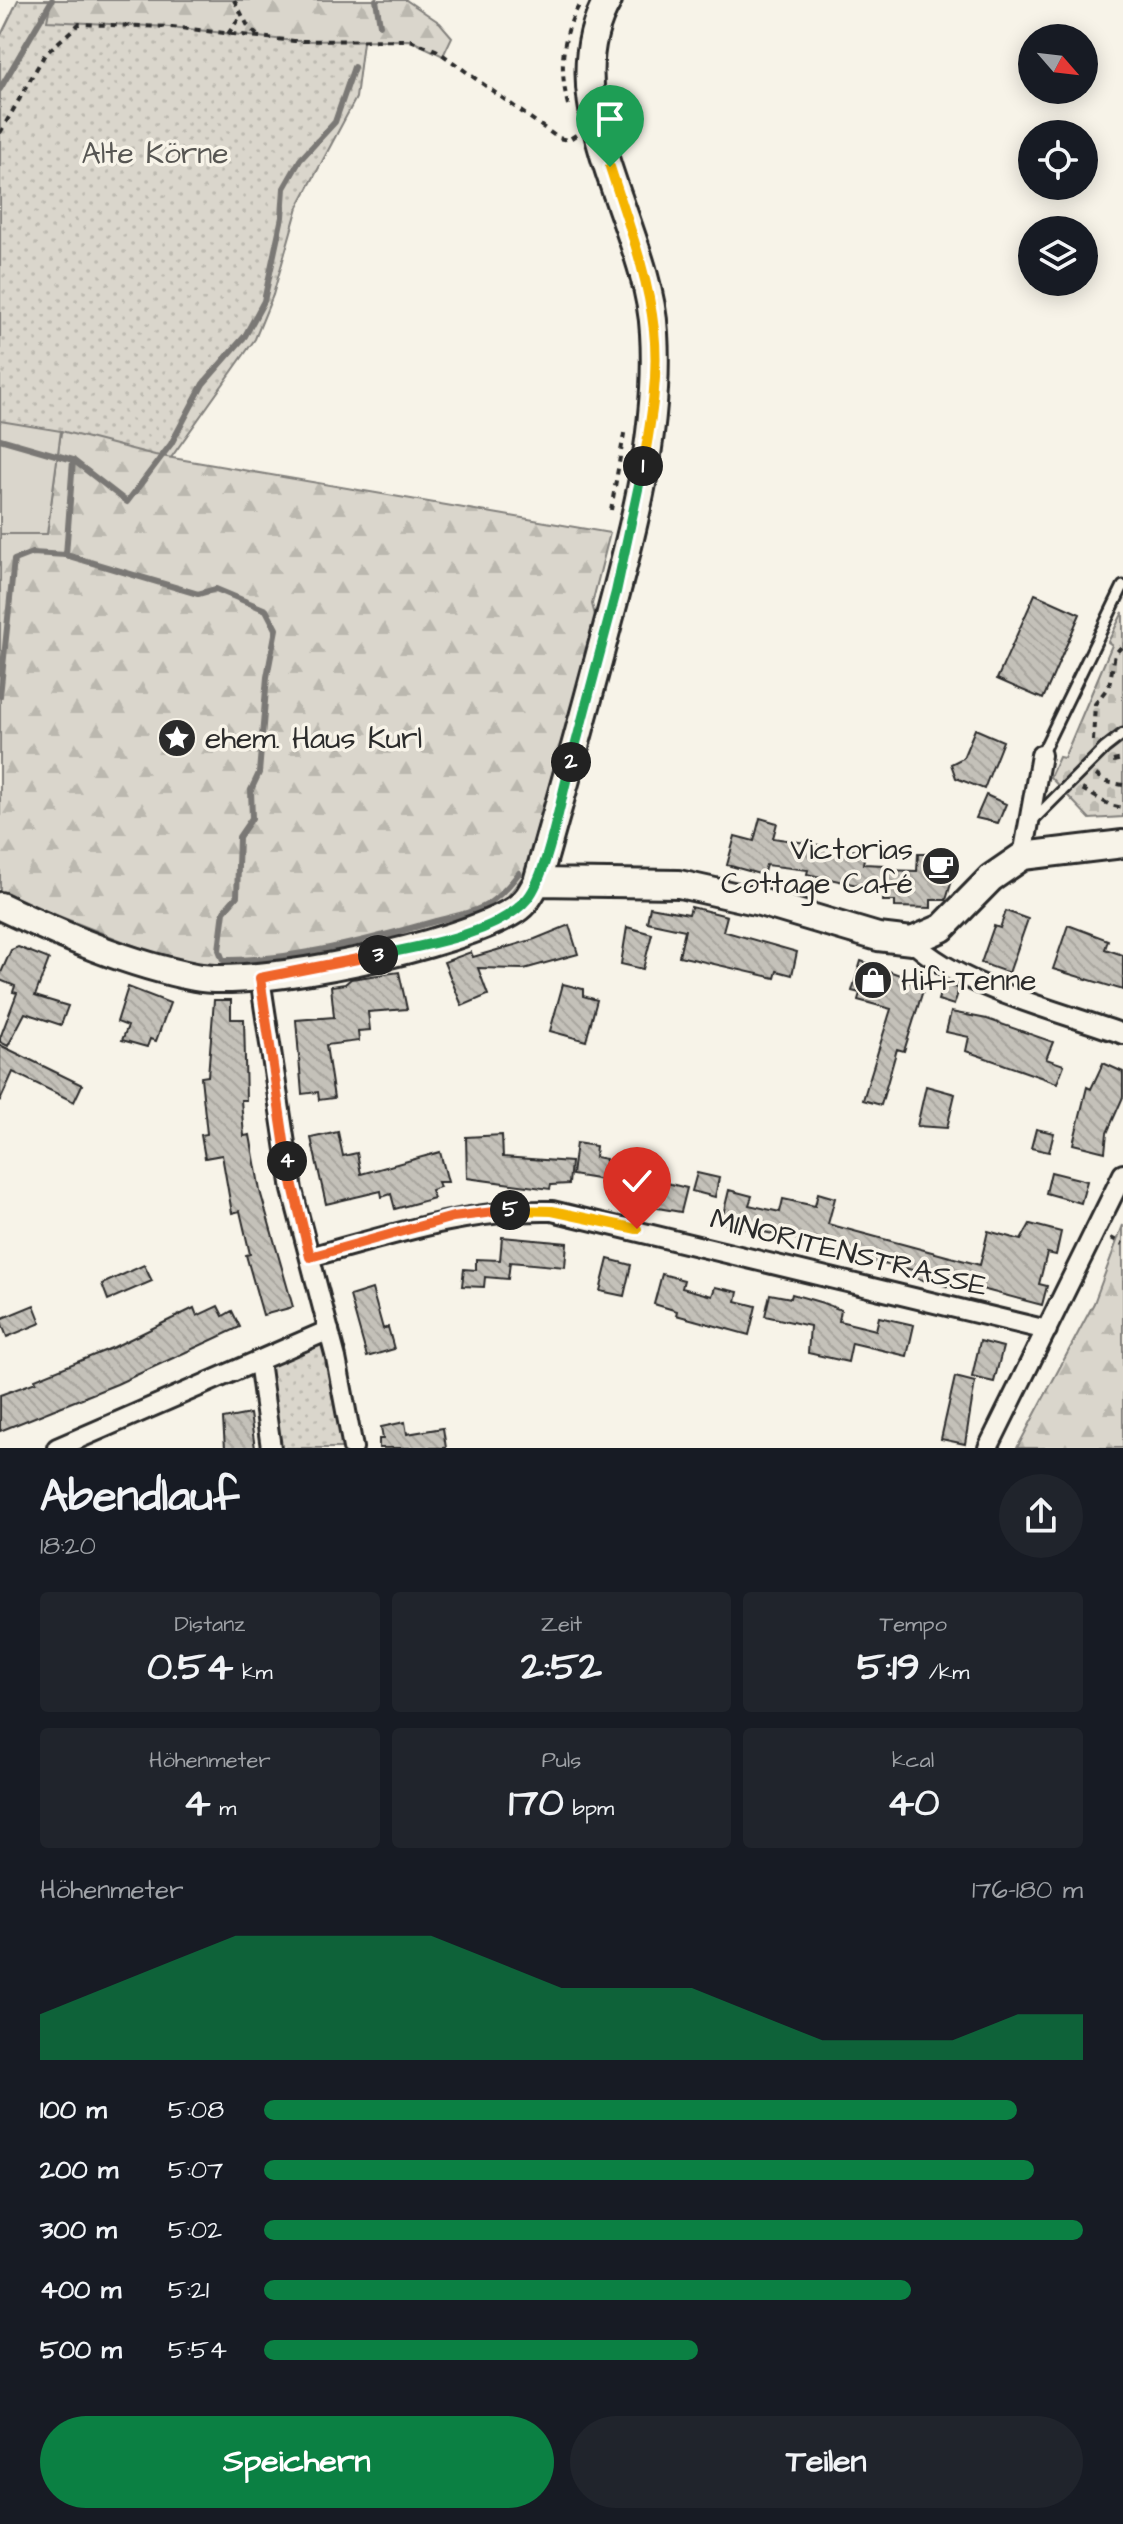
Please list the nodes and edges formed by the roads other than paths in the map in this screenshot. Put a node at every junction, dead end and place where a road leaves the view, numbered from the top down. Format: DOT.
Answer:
graph roads {
  1 [pos="608,0"];
  2 [pos="1123,586"];
  3 [pos="1123,734"];
  4 [pos="1041,755"];
  5 [pos="1028,825"];
  6 [pos="1123,844"];
  7 [pos="1023,856"];
  8 [pos="537,882"];
  9 [pos="1,909"];
  10 [pos="912,941"];
  11 [pos="260,978"];
  12 [pos="1123,1034"];
  13 [pos="1123,1174"];
  14 [pos="310,1257"];
  15 [pos="329,1330"];
  16 [pos="1047,1330"];
  17 [pos="259,1361"];
  18 [pos="57,1448"];
  19 [pos="271,1448"];
  20 [pos="353,1448"];
  21 [pos="988,1448"];
  1 -- 8 [label="main road"];
  2 -- 4 [label="lane"];
  3 -- 5 [label="lane"];
  4 -- 5 [label="street"];
  5 -- 7 [label="street"];
  6 -- 7 [label="main road"];
  7 -- 10 [label="main road"];
  8 -- 10 [label="main road"];
  8 -- 11 [label="main road"];
  9 -- 11 [label="main road"];
  10 -- 12 [label="street"];
  11 -- 14 [label="street"];
  13 -- 16 [label="street"];
  14 -- 15 [label="street"];
  14 -- 16 [label="street, MINORITENSTRASSE"];
  15 -- 17 [label="street"];
  15 -- 20 [label="street"];
  16 -- 21 [label="street"];
  17 -- 18 [label="street"];
  17 -- 19 [label="street"];
}
